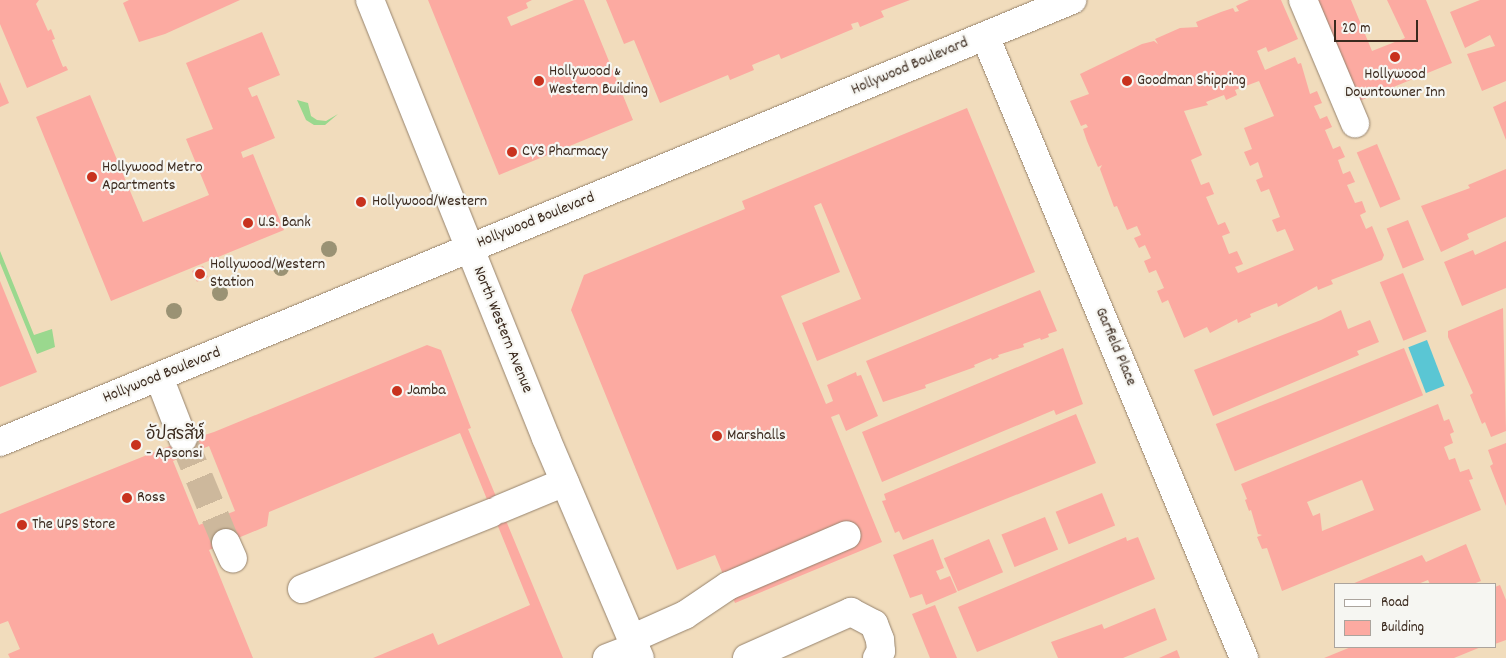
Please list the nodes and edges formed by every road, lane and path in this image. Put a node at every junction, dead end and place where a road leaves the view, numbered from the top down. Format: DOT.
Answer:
graph roads {
  1 [pos="370,0"];
  2 [pos="1072,0"];
  3 [pos="1303,0"];
  4 [pos="986,36"];
  5 [pos="1355,123"];
  6 [pos="469,247"];
  7 [pos="159,377"];
  8 [pos="183,439"];
  9 [pos="0,442"];
  10 [pos="565,482"];
  11 [pos="846,535"];
  12 [pos="302,590"];
  13 [pos="635,648"];
  14 [pos="756,656"];
  15 [pos="607,658"];
  16 [pos="877,658"];
  17 [pos="1244,658"];
  1 -- 6 [label="main road, North Western Avenue"];
  2 -- 4 [label="main road, Hollywood Boulevard"];
  3 -- 5 [label="main road"];
  4 -- 6 [label="main road, Hollywood Boulevard"];
  4 -- 17 [label="main road, Garfield Place"];
  6 -- 7 [label="main road, Hollywood Boulevard"];
  6 -- 10 [label="main road, North Western Avenue"];
  7 -- 8 [label="main road"];
  7 -- 9 [label="main road, Hollywood Boulevard"];
  10 -- 12 [label="main road"];
  10 -- 13 [label="main road, North Western Avenue"];
  11 -- 13 [label="main road"];
  13 -- 15 [label="main road"];
  14 -- 16 [label="main road"];
}
